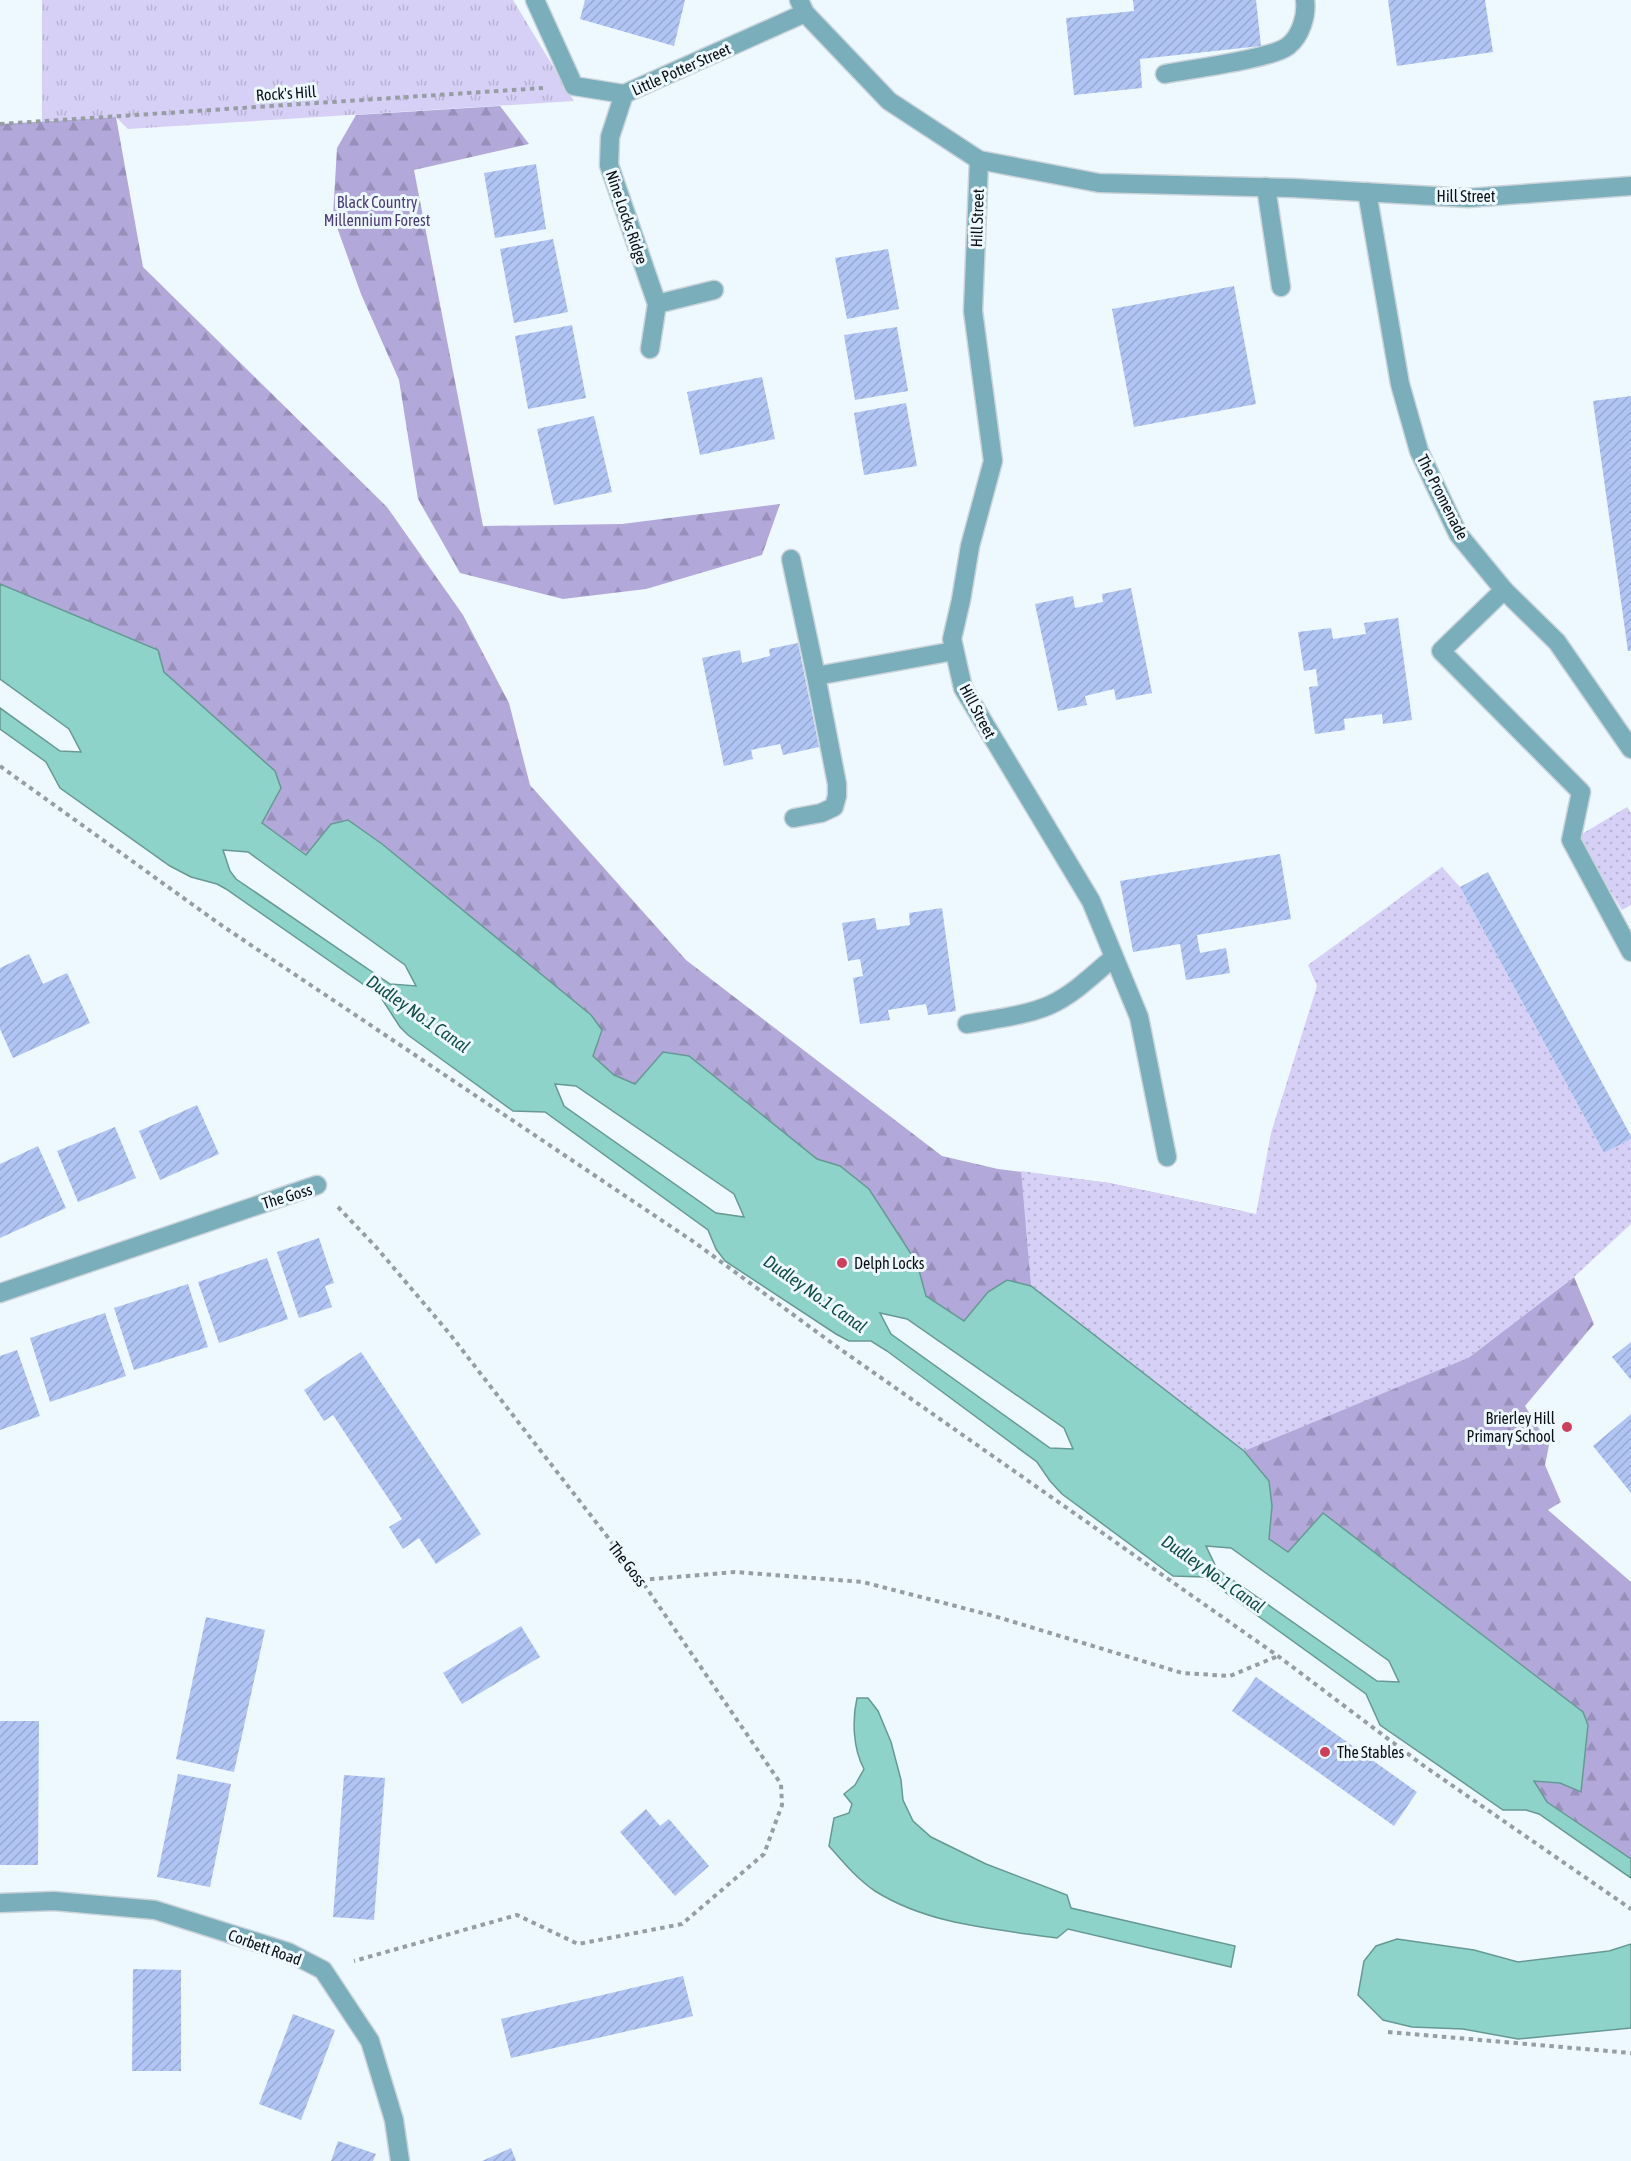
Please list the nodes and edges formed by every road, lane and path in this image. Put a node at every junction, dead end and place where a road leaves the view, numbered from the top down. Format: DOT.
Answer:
graph roads {
  1 [pos="535,0"];
  2 [pos="1305,0"];
  3 [pos="802,7"];
  4 [pos="1166,74"];
  5 [pos="574,86"];
  6 [pos="624,94"];
  7 [pos="0,124"];
  8 [pos="980,160"];
  9 [pos="1631,186"];
  10 [pos="1266,187"];
  11 [pos="1367,192"];
  12 [pos="1281,287"];
  13 [pos="714,290"];
  14 [pos="657,304"];
  15 [pos="650,349"];
  16 [pos="791,558"];
  17 [pos="1504,590"];
  18 [pos="954,651"];
  19 [pos="816,675"];
  20 [pos="1631,749"];
  21 [pos="0,766"];
  22 [pos="794,818"];
  23 [pos="1631,952"];
  24 [pos="1114,957"];
  25 [pos="967,1024"];
  26 [pos="1167,1157"];
  27 [pos="317,1185"];
  28 [pos="0,1293"];
  29 [pos="641,1580"];
  30 [pos="1278,1656"];
  31 [pos="0,1903"];
  32 [pos="1631,1909"];
  33 [pos="323,1970"];
  34 [pos="1388,2032"];
  35 [pos="1631,2053"];
  36 [pos="400,2161"];
  1 -- 5 [label="street"];
  2 -- 4 [label="street"];
  3 -- 6 [label="street, Little Potter Street"];
  3 -- 8 [label="street, Hill Street"];
  5 -- 6 [label="street, Little Potter Street"];
  5 -- 7 [label="path, Rock's Hill"];
  6 -- 14 [label="street, Nine Locks Ridge"];
  8 -- 10 [label="street, Hill Street"];
  8 -- 18 [label="street, Hill Street"];
  9 -- 11 [label="street, Hill Street"];
  10 -- 11 [label="street, Hill Street"];
  10 -- 12 [label="street"];
  11 -- 17 [label="street, The Promenade"];
  13 -- 14 [label="street"];
  14 -- 15 [label="street, Nine Locks Ridge"];
  16 -- 19 [label="street"];
  17 -- 20 [label="street, The Promenade"];
  17 -- 23 [label="street"];
  18 -- 19 [label="street"];
  18 -- 24 [label="street, Hill Street"];
  19 -- 22 [label="street"];
  21 -- 30 [label="path"];
  24 -- 25 [label="street"];
  24 -- 26 [label="street, Hill Street"];
  27 -- 28 [label="street, The Goss"];
  27 -- 29 [label="path, The Goss"];
  29 -- 30 [label="path"];
  29 -- 33 [label="path, The Goss"];
  30 -- 32 [label="path"];
  31 -- 33 [label="street, Corbett Road"];
  33 -- 36 [label="street, Corbett Road"];
  34 -- 35 [label="path"];
}
